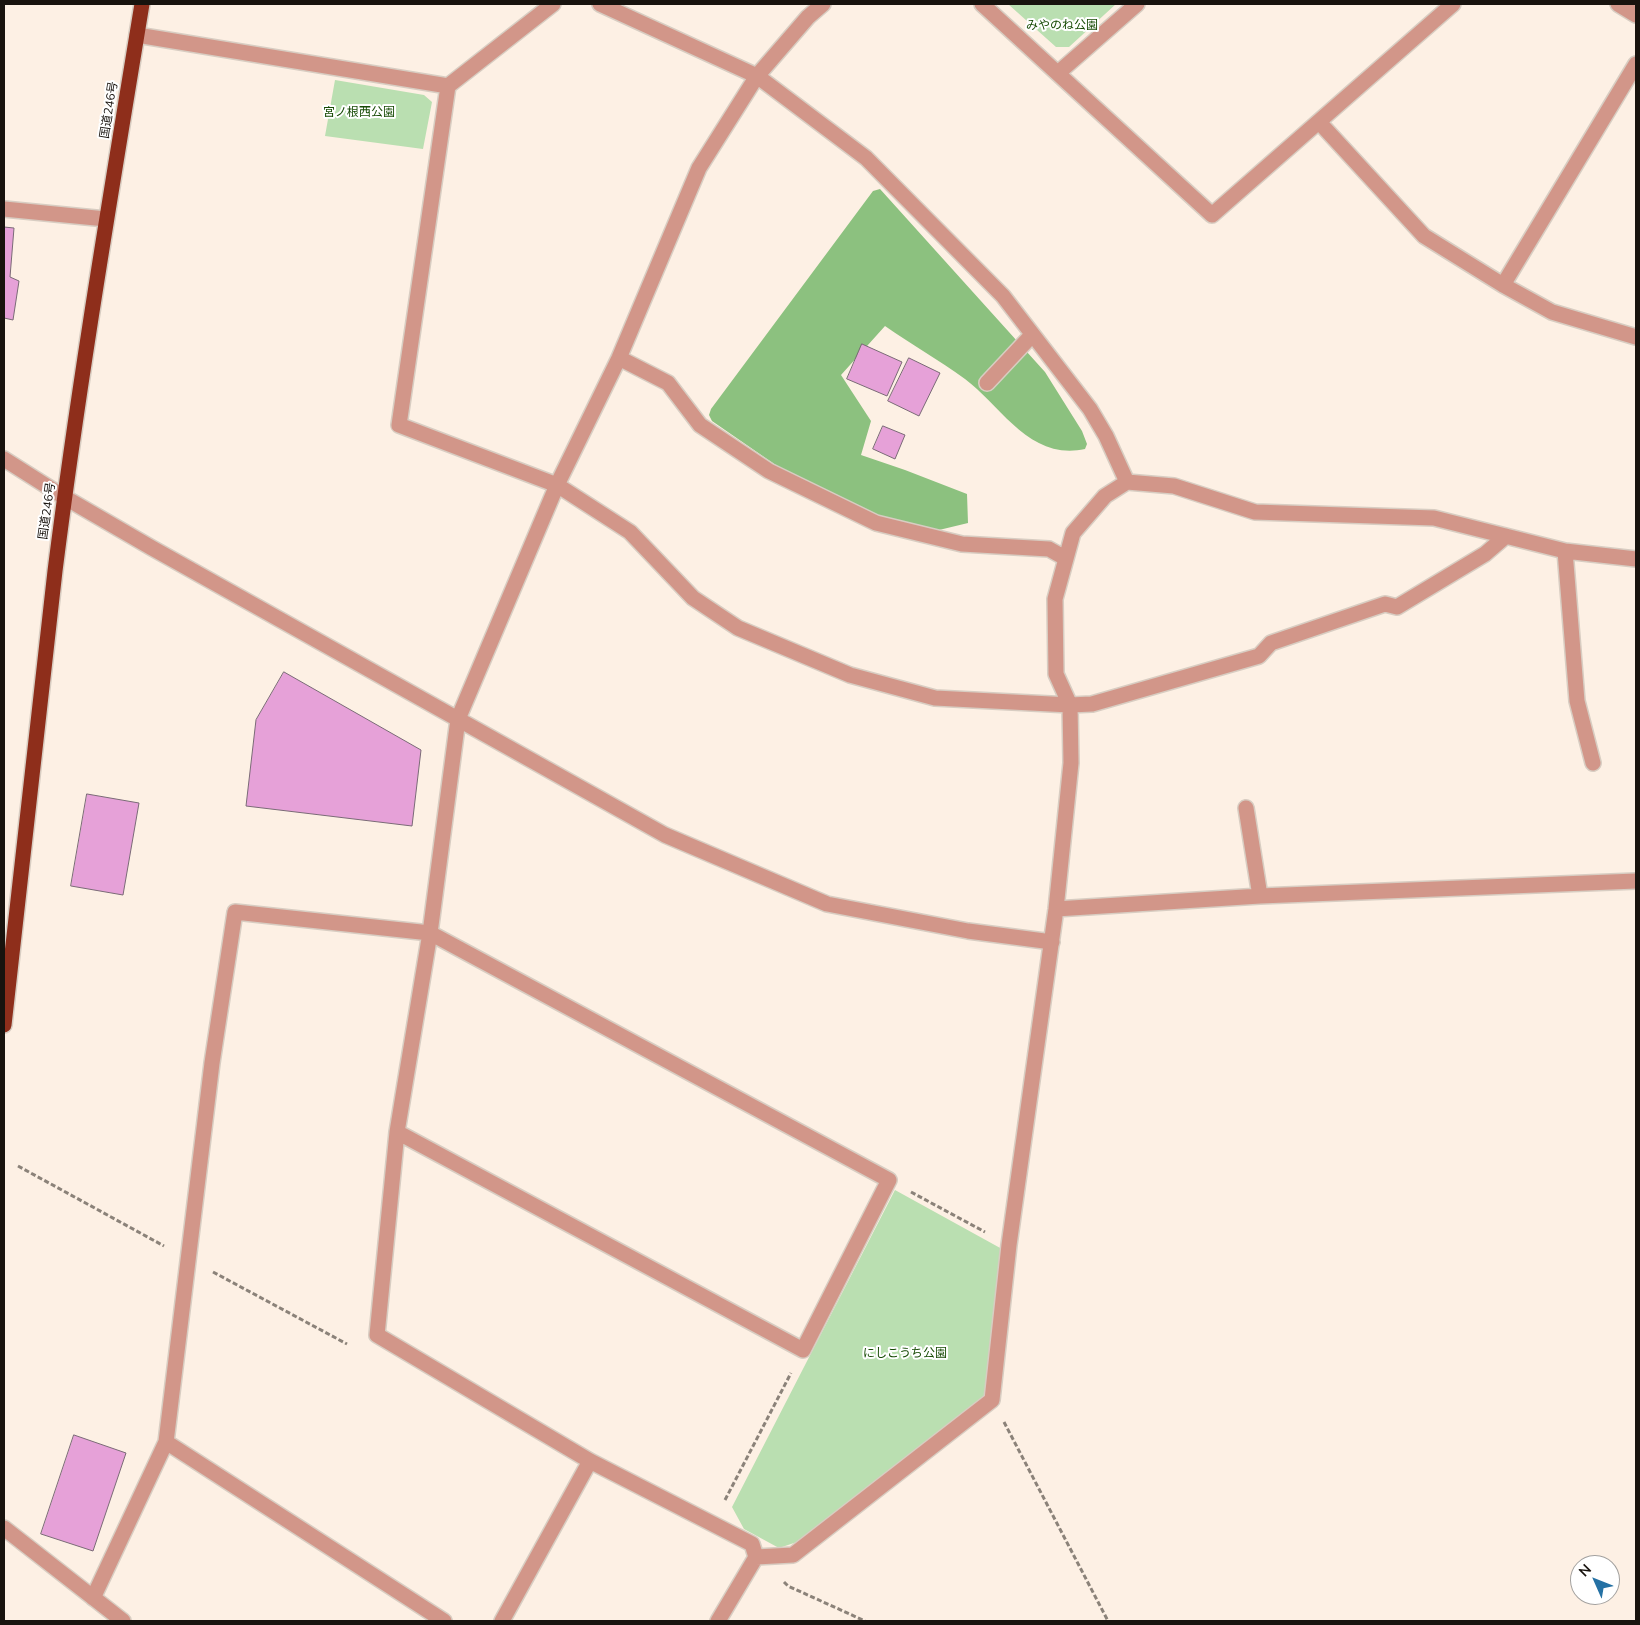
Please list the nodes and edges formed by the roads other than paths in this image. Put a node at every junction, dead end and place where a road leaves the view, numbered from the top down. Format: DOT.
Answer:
graph roads {
  1 [pos="142,4"];
  2 [pos="553,4"];
  3 [pos="600,4"];
  4 [pos="823,4"];
  5 [pos="982,4"];
  6 [pos="1137,4"];
  7 [pos="1453,4"];
  8 [pos="1618,4"];
  9 [pos="1636,15"];
  10 [pos="137,36"];
  11 [pos="1636,64"];
  12 [pos="1058,74"];
  13 [pos="757,76"];
  14 [pos="448,86"];
  15 [pos="1319,122"];
  16 [pos="4,209"];
  17 [pos="106,219"];
  18 [pos="1504,285"];
  19 [pos="1032,335"];
  20 [pos="1636,337"];
  21 [pos="619,358"];
  22 [pos="987,383"];
  23 [pos="4,460"];
  24 [pos="1127,482"];
  25 [pos="557,485"];
  26 [pos="64,497"];
  27 [pos="1506,536"];
  28 [pos="1566,550"];
  29 [pos="1065,558"];
  30 [pos="1636,559"];
  31 [pos="1070,705"];
  32 [pos="458,719"];
  33 [pos="1593,764"];
  34 [pos="1246,808"];
  35 [pos="1636,881"];
  36 [pos="1260,896"];
  37 [pos="1056,908"];
  38 [pos="430,933"];
  39 [pos="1052,942"];
  40 [pos="4,1020"];
  41 [pos="397,1132"];
  42 [pos="166,1442"];
  43 [pos="590,1462"];
  44 [pos="4,1528"];
  45 [pos="756,1557"];
  46 [pos="93,1598"];
  47 [pos="124,1621"];
  48 [pos="444,1621"];
  49 [pos="502,1621"];
  50 [pos="718,1621"];
  1 -- 10 [label="highway, 国道246号"];
  2 -- 14 [label="street"];
  3 -- 13 [label="street"];
  4 -- 13 [label="street"];
  5 -- 12 [label="street"];
  6 -- 12 [label="street"];
  7 -- 15 [label="street"];
  8 -- 9 [label="street"];
  10 -- 14 [label="street"];
  10 -- 17 [label="highway, 国道246号"];
  11 -- 18 [label="street"];
  12 -- 15 [label="street"];
  13 -- 19 [label="street"];
  13 -- 21 [label="street"];
  14 -- 25 [label="street"];
  15 -- 18 [label="street"];
  16 -- 17 [label="street"];
  17 -- 26 [label="highway, 国道246号"];
  18 -- 20 [label="street"];
  19 -- 22 [label="street"];
  19 -- 24 [label="street"];
  21 -- 25 [label="street"];
  21 -- 29 [label="street"];
  23 -- 26 [label="street"];
  24 -- 27 [label="street"];
  24 -- 29 [label="street"];
  25 -- 31 [label="street"];
  25 -- 32 [label="street"];
  26 -- 32 [label="street"];
  26 -- 40 [label="highway, 国道246号"];
  27 -- 28 [label="street"];
  27 -- 31 [label="street"];
  28 -- 30 [label="street"];
  28 -- 33 [label="street"];
  29 -- 31 [label="street"];
  31 -- 37 [label="street"];
  32 -- 38 [label="street"];
  32 -- 39 [label="street"];
  34 -- 36 [label="street"];
  35 -- 36 [label="street"];
  36 -- 37 [label="street"];
  37 -- 39 [label="street"];
  38 -- 41 [label="street"];
  38 -- 41 [label="street"];
  38 -- 42 [label="street"];
  39 -- 45 [label="street"];
  41 -- 43 [label="street"];
  42 -- 46 [label="street"];
  42 -- 48 [label="street"];
  43 -- 45 [label="street"];
  43 -- 49 [label="street"];
  44 -- 46 [label="street"];
  45 -- 50 [label="street"];
  46 -- 47 [label="street"];
}
